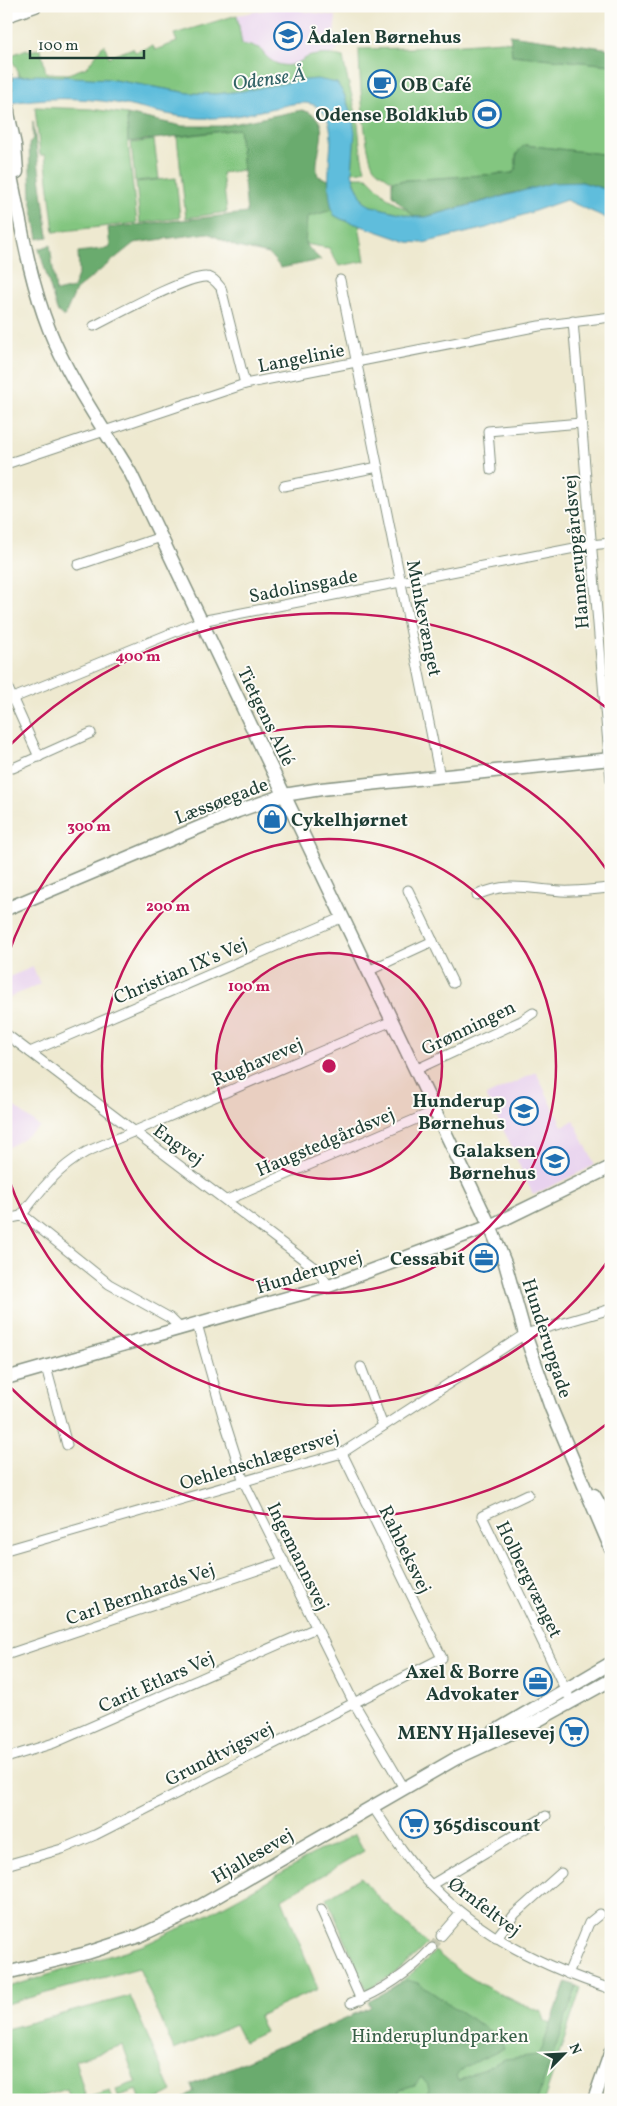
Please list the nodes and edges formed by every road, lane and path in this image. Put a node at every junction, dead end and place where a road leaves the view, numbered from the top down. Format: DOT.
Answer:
graph roads {
  1 [pos="11,6"];
  2 [pos="35,6"];
  3 [pos="6,8"];
  4 [pos="6,16"];
  5 [pos="6,78"];
  6 [pos="7,108"];
  7 [pos="6,152"];
  8 [pos="20,220"];
  9 [pos="340,280"];
  10 [pos="611,317"];
  11 [pos="572,321"];
  12 [pos="94,326"];
  13 [pos="357,362"];
  14 [pos="245,384"];
  15 [pos="582,422"];
  16 [pos="106,431"];
  17 [pos="6,464"];
  18 [pos="378,466"];
  19 [pos="491,470"];
  20 [pos="284,486"];
  21 [pos="161,537"];
  22 [pos="611,543"];
  23 [pos="590,545"];
  24 [pos="78,565"];
  25 [pos="401,583"];
  26 [pos="201,622"];
  27 [pos="6,684"];
  28 [pos="9,700"];
  29 [pos="91,733"];
  30 [pos="39,757"];
  31 [pos="610,759"];
  32 [pos="13,768"];
  33 [pos="440,777"];
  34 [pos="611,781"];
  35 [pos="284,795"];
  36 [pos="611,888"];
  37 [pos="408,890"];
  38 [pos="477,895"];
  39 [pos="6,909"];
  40 [pos="343,918"];
  41 [pos="433,941"];
  42 [pos="368,972"];
  43 [pos="453,983"];
  44 [pos="533,1013"];
  45 [pos="392,1021"];
  46 [pos="6,1034"];
  47 [pos="30,1052"];
  48 [pos="416,1070"];
  49 [pos="435,1111"];
  50 [pos="134,1131"];
  51 [pos="611,1167"];
  52 [pos="227,1200"];
  53 [pos="21,1216"];
  54 [pos="6,1219"];
  55 [pos="490,1226"];
  56 [pos="329,1286"];
  57 [pos="611,1309"];
  58 [pos="198,1324"];
  59 [pos="178,1330"];
  60 [pos="525,1334"];
  61 [pos="46,1367"];
  62 [pos="361,1367"];
  63 [pos="6,1378"];
  64 [pos="383,1426"];
  65 [pos="67,1445"];
  66 [pos="342,1453"];
  67 [pos="574,1460"];
  68 [pos="244,1482"];
  69 [pos="528,1494"];
  70 [pos="611,1524"];
  71 [pos="610,1548"];
  72 [pos="6,1550"];
  73 [pos="284,1561"];
  74 [pos="316,1628"];
  75 [pos="6,1655"];
  76 [pos="442,1658"];
  77 [pos="611,1663"];
  78 [pos="611,1674"];
  79 [pos="611,1680"];
  80 [pos="566,1689"];
  81 [pos="575,1699"];
  82 [pos="354,1703"];
  83 [pos="6,1758"];
  84 [pos="454,1759"];
  85 [pos="404,1788"];
  86 [pos="373,1806"];
  87 [pos="546,1816"];
  88 [pos="6,1865"];
  89 [pos="561,1873"];
  90 [pos="431,1885"];
  91 [pos="321,1909"];
  92 [pos="461,1913"];
  93 [pos="600,1914"];
  94 [pos="441,1936"];
  95 [pos="496,1938"];
  96 [pos="432,1948"];
  97 [pos="57,1962"];
  98 [pos="6,1974"];
  99 [pos="568,1974"];
  100 [pos="6,1980"];
  101 [pos="611,1989"];
  102 [pos="361,2000"];
  103 [pos="351,2003"];
  104 [pos="611,2051"];
  105 [pos="594,2100"];
  1 -- 3 [label="main road"];
  2 -- 4 [label="main road"];
  5 -- 6 [label="main road, Tietgens Allé"];
  6 -- 8 [label="main road, Tietgens Allé"];
  7 -- 8 [label="main road, Tietgens Allé"];
  8 -- 16 [label="main road, Tietgens Allé"];
  9 -- 13 [label="street, Munkevænget"];
  10 -- 11 [label="street, Langelinie"];
  11 -- 13 [label="street, Langelinie"];
  11 -- 15 [label="street, Hannerupgårdsvej"];
  12 -- 14 [label="street"];
  13 -- 14 [label="street, Langelinie"];
  13 -- 18 [label="street, Munkevænget"];
  14 -- 16 [label="street, Langelinie"];
  15 -- 19 [label="street"];
  15 -- 23 [label="street, Hannerupgårdsvej"];
  16 -- 17 [label="street, Langelinie"];
  16 -- 21 [label="main road, Tietgens Allé"];
  18 -- 20 [label="street"];
  18 -- 25 [label="street, Munkevænget"];
  21 -- 24 [label="street"];
  21 -- 26 [label="main road, Tietgens Allé"];
  22 -- 23 [label="street, Sadolinsgade"];
  23 -- 25 [label="street, Sadolinsgade"];
  23 -- 31 [label="street, Hannerupgårdsvej"];
  25 -- 26 [label="street, Sadolinsgade"];
  25 -- 33 [label="street, Munkevænget"];
  26 -- 28 [label="street, Sadolinsgade"];
  26 -- 35 [label="main road, Tietgens Allé"];
  27 -- 28 [label="street"];
  28 -- 30 [label="street"];
  29 -- 30 [label="street"];
  30 -- 32 [label="street"];
  31 -- 33 [label="main road, Læssøegade"];
  31 -- 34 [label="street, Hannerupgårdsvej"];
  33 -- 35 [label="main road, Læssøegade"];
  35 -- 39 [label="main road, Læssøegade"];
  35 -- 40 [label="main road, Tietgens Allé"];
  36 -- 38 [label="street"];
  37 -- 41 [label="street"];
  40 -- 42 [label="main road, Tietgens Allé"];
  40 -- 47 [label="street, Christian IX's Vej"];
  41 -- 42 [label="street"];
  41 -- 43 [label="street"];
  42 -- 45 [label="main road, Tietgens Allé"];
  44 -- 48 [label="street, Grønningen"];
  45 -- 48 [label="main road, Tietgens Allé"];
  45 -- 50 [label="street, Rughavevej"];
  46 -- 47 [label="street, Engvej"];
  47 -- 50 [label="street, Engvej"];
  48 -- 49 [label="main road, Tietgens Allé"];
  49 -- 52 [label="street, Haugstedgårdsvej"];
  49 -- 55 [label="main road, Tietgens Allé"];
  50 -- 52 [label="street, Engvej"];
  50 -- 53 [label="street, Rughavevej"];
  51 -- 55 [label="main road, Hunderupvej"];
  52 -- 56 [label="street, Engvej"];
  53 -- 54 [label="street"];
  53 -- 59 [label="street"];
  55 -- 56 [label="main road, Hunderupvej"];
  55 -- 60 [label="main road, Hunderupgade"];
  56 -- 58 [label="main road, Hunderupvej"];
  57 -- 60 [label="street, Oehlenschlægersvej"];
  58 -- 59 [label="main road, Hunderupvej"];
  58 -- 68 [label="street, Ingemannsvej"];
  59 -- 61 [label="main road, Hunderupvej"];
  60 -- 64 [label="street, Oehlenschlægersvej"];
  60 -- 67 [label="main road, Hunderupgade"];
  61 -- 63 [label="main road, Hunderupvej"];
  61 -- 65 [label="street"];
  62 -- 64 [label="street"];
  64 -- 66 [label="street, Oehlenschlægersvej"];
  66 -- 68 [label="street, Oehlenschlægersvej"];
  66 -- 76 [label="street, Rahbeksvej"];
  67 -- 70 [label="main road, Hunderupgade"];
  67 -- 71 [label="main road, Hunderupgade"];
  68 -- 72 [label="street, Oehlenschlægersvej"];
  68 -- 73 [label="street, Ingemannsvej"];
  69 -- 80 [label="street, Holbergvænget"];
  73 -- 74 [label="street, Ingemannsvej"];
  73 -- 75 [label="street, Carl Bernhards Vej"];
  74 -- 82 [label="street, Ingemannsvej"];
  74 -- 83 [label="street, Carit Etlars Vej"];
  76 -- 82 [label="street, Grundtvigsvej"];
  77 -- 80 [label="main road, Hjallesevej"];
  78 -- 81 [label="main road"];
  79 -- 81 [label="main road, Hjallesevej"];
  80 -- 81 [label="street, Holbergvænget"];
  80 -- 84 [label="main road, Hjallesevej"];
  81 -- 84 [label="main road, Hjallesevej"];
  82 -- 85 [label="street, Ingemannsvej"];
  82 -- 88 [label="street, Grundtvigsvej"];
  84 -- 85 [label="main road, Hjallesevej"];
  85 -- 86 [label="main road, Hjallesevej"];
  86 -- 90 [label="street, Ørnfeltvej"];
  86 -- 97 [label="main road, Hjallesevej"];
  87 -- 90 [label="street"];
  89 -- 95 [label="street"];
  90 -- 92 [label="street, Ørnfeltvej"];
  91 -- 102 [label="street"];
  92 -- 94 [label="street"];
  92 -- 95 [label="street, Ørnfeltvej"];
  93 -- 99 [label="street"];
  95 -- 99 [label="street, Ørnfeltvej"];
  96 -- 102 [label="street"];
  97 -- 98 [label="main road, Hjallesevej"];
  97 -- 100 [label="main road, Hjallesevej"];
  99 -- 101 [label="street, Ørnfeltvej"];
  102 -- 103 [label="street"];
  104 -- 105 [label="main road"];
}
